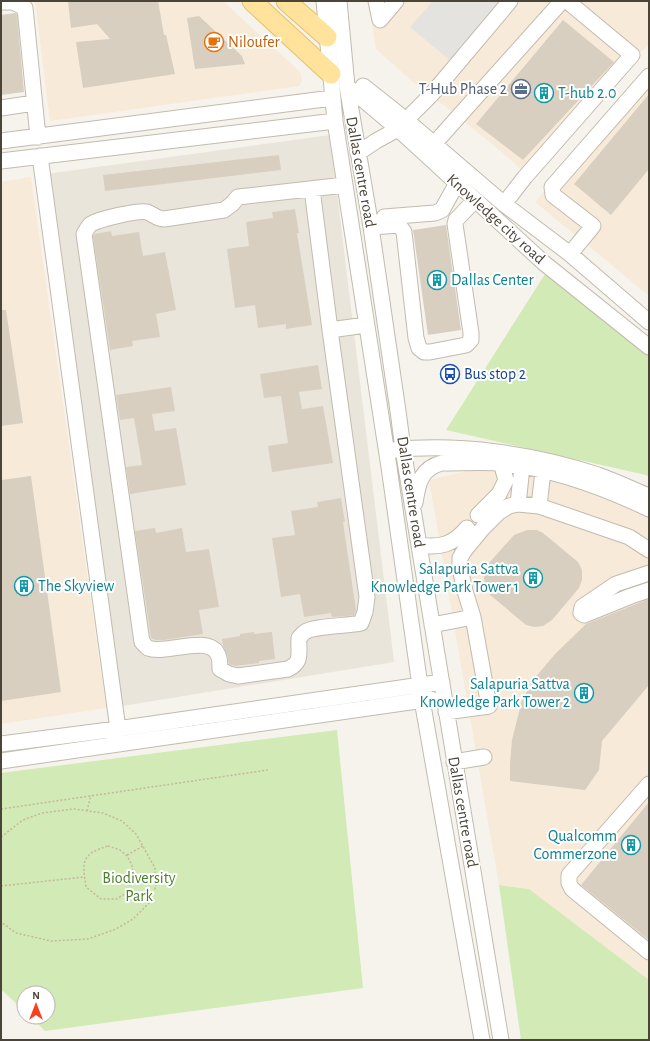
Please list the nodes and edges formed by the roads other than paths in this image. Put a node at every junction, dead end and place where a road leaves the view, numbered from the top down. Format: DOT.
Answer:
graph roads {
  1 [pos="252,1"];
  2 [pos="286,1"];
  3 [pos="324,1"];
  4 [pos="339,1"];
  5 [pos="376,1"];
  6 [pos="396,1"];
  7 [pos="510,1"];
  8 [pos="562,1"];
  9 [pos="567,1"];
  10 [pos="1,2"];
  11 [pos="327,37"];
  12 [pos="649,76"];
  13 [pos="342,78"];
  14 [pos="332,98"];
  15 [pos="34,103"];
  16 [pos="1,108"];
  17 [pos="335,121"];
  18 [pos="402,125"];
  19 [pos="38,137"];
  20 [pos="1,141"];
  21 [pos="434,144"];
  22 [pos="358,153"];
  23 [pos="40,156"];
  24 [pos="1,160"];
  25 [pos="457,183"];
  26 [pos="345,185"];
  27 [pos="312,189"];
  28 [pos="475,200"];
  29 [pos="504,204"];
  30 [pos="370,222"];
  31 [pos="570,254"];
  32 [pos="649,322"];
  33 [pos="366,325"];
  34 [pos="330,330"];
  35 [pos="649,347"];
  36 [pos="403,449"];
  37 [pos="386,451"];
  38 [pos="501,464"];
  39 [pos="522,467"];
  40 [pos="543,471"];
  41 [pos="649,496"];
  42 [pos="518,504"];
  43 [pos="539,506"];
  44 [pos="414,509"];
  45 [pos="649,509"];
  46 [pos="478,515"];
  47 [pos="467,528"];
  48 [pos="419,545"];
  49 [pos="649,550"];
  50 [pos="649,573"];
  51 [pos="649,590"];
  52 [pos="473,617"];
  53 [pos="432,625"];
  54 [pos="442,682"];
  55 [pos="420,685"];
  56 [pos="422,700"];
  57 [pos="445,704"];
  58 [pos="118,736"];
  59 [pos="1,744"];
  60 [pos="484,757"];
  61 [pos="1,761"];
  62 [pos="454,762"];
  63 [pos="649,784"];
  64 [pos="649,952"];
  65 [pos="482,1040"];
  66 [pos="501,1040"];
  1 -- 13 [label="main road"];
  2 -- 11 [label="main road"];
  3 -- 11 [label="street"];
  4 -- 13 [label="street"];
  5 -- 6 [label="street"];
  7 -- 18 [label="street"];
  8 -- 21 [label="street"];
  9 -- 29 [label="street"];
  10 -- 15 [label="street"];
  11 -- 13 [label="street"];
  12 -- 31 [label="street"];
  13 -- 14 [label="street, Dallas centre road"];
  13 -- 18 [label="street, Knowledge city road"];
  13 -- 22 [label="street, Dallas centre road"];
  14 -- 17 [label="street, Dallas centre road"];
  14 -- 19 [label="street"];
  15 -- 16 [label="street"];
  15 -- 19 [label="street"];
  17 -- 23 [label="street"];
  17 -- 26 [label="street, Dallas centre road"];
  18 -- 21 [label="street, Knowledge city road"];
  18 -- 22 [label="street"];
  18 -- 25 [label="street, Knowledge city road"];
  19 -- 20 [label="street"];
  21 -- 29 [label="street, Knowledge city road"];
  22 -- 30 [label="street, Dallas centre road"];
  23 -- 24 [label="street"];
  23 -- 58 [label="street"];
  25 -- 28 [label="street, Knowledge city road"];
  25 -- 30 [label="street"];
  26 -- 27 [label="street"];
  26 -- 33 [label="street, Dallas centre road"];
  27 -- 34 [label="street"];
  27 -- 34 [label="street"];
  28 -- 30 [label="street"];
  28 -- 35 [label="street, Knowledge city road"];
  29 -- 31 [label="street, Knowledge city road"];
  30 -- 36 [label="street, Dallas centre road"];
  31 -- 32 [label="street, Knowledge city road"];
  33 -- 34 [label="street"];
  33 -- 37 [label="street, Dallas centre road"];
  36 -- 37 [label="street"];
  36 -- 41 [label="street"];
  36 -- 44 [label="street, Dallas centre road"];
  37 -- 55 [label="street, Dallas centre road"];
  38 -- 39 [label="street"];
  38 -- 44 [label="street"];
  38 -- 46 [label="street"];
  39 -- 40 [label="street"];
  39 -- 42 [label="street"];
  40 -- 43 [label="street"];
  40 -- 45 [label="street"];
  42 -- 43 [label="street"];
  42 -- 52 [label="street"];
  43 -- 49 [label="street"];
  44 -- 48 [label="street, Dallas centre road"];
  47 -- 48 [label="street"];
  48 -- 53 [label="street, Dallas centre road"];
  50 -- 51 [label="street"];
  52 -- 53 [label="street"];
  52 -- 57 [label="street"];
  53 -- 54 [label="street, Dallas centre road"];
  54 -- 55 [label="street"];
  54 -- 57 [label="street, Dallas centre road"];
  55 -- 56 [label="street, Dallas centre road"];
  55 -- 58 [label="street"];
  56 -- 57 [label="street"];
  56 -- 58 [label="street"];
  56 -- 65 [label="street, Dallas centre road"];
  57 -- 62 [label="street, Dallas centre road"];
  58 -- 59 [label="street"];
  58 -- 61 [label="street"];
  60 -- 62 [label="street"];
  62 -- 66 [label="street, Dallas centre road"];
  63 -- 64 [label="street"];
}
